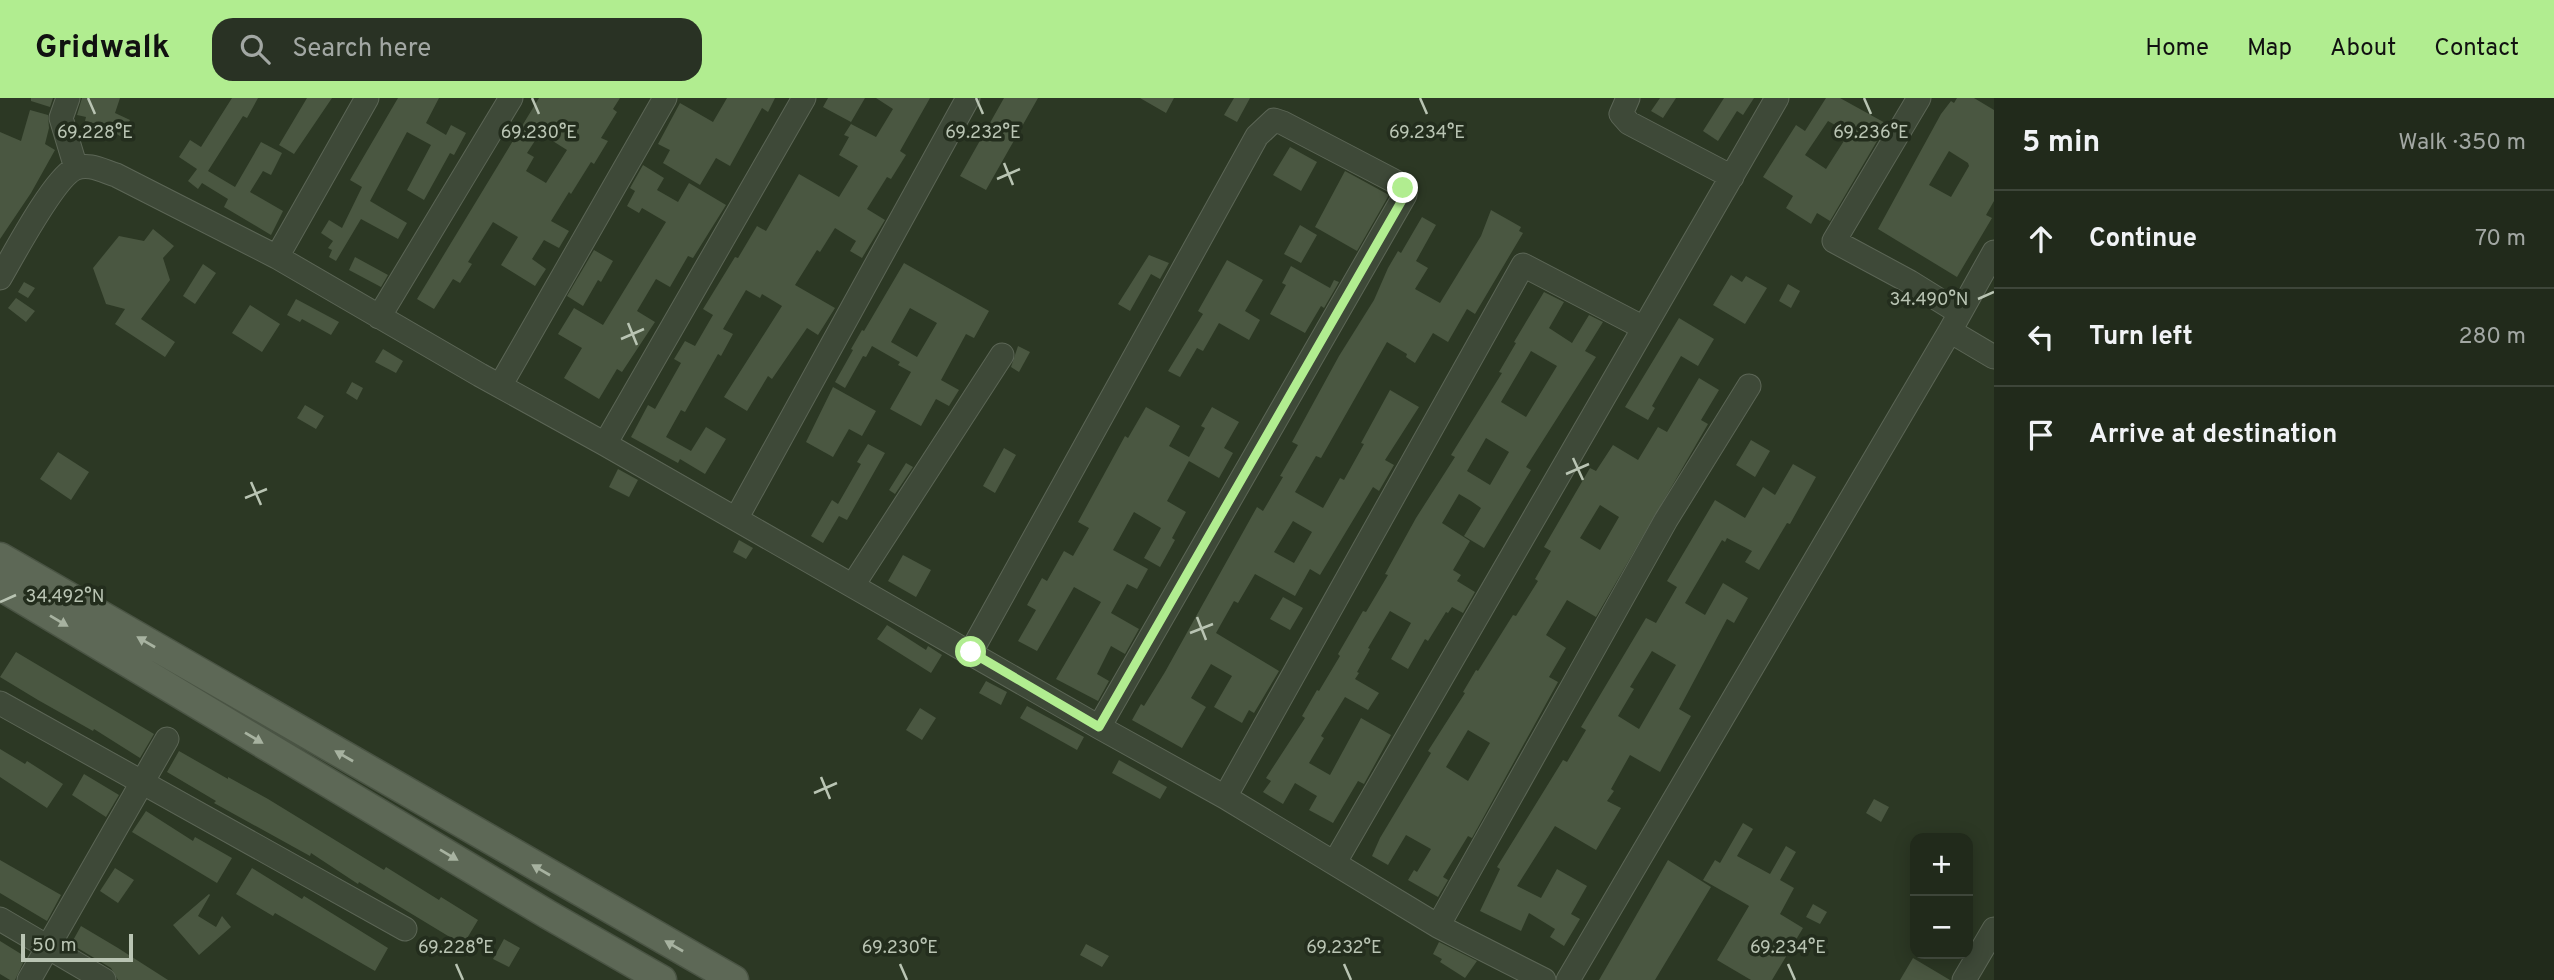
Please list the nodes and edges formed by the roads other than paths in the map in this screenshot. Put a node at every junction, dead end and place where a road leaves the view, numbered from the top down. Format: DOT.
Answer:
graph roads {
  1 [pos="68,98"];
  2 [pos="367,98"];
  3 [pos="511,98"];
  4 [pos="665,98"];
  5 [pos="804,98"];
  6 [pos="968,98"];
  7 [pos="1628,98"];
  8 [pos="1777,98"];
  9 [pos="1919,98"];
  10 [pos="76,168"];
  11 [pos="1732,177"];
  12 [pos="1994,252"];
  13 [pos="277,257"];
  14 [pos="4,263"];
  15 [pos="379,317"];
  16 [pos="1955,322"];
  17 [pos="1644,328"];
  18 [pos="1002,355"];
  19 [pos="1994,357"];
  20 [pos="500,386"];
  21 [pos="1749,386"];
  22 [pos="605,444"];
  23 [pos="736,519"];
  24 [pos="0,556"];
  25 [pos="853,585"];
  26 [pos="0,586"];
  27 [pos="971,652"];
  28 [pos="0,703"];
  29 [pos="1099,727"];
  30 [pos="167,739"];
  31 [pos="143,782"];
  32 [pos="1226,797"];
  33 [pos="1335,862"];
  34 [pos="0,919"];
  35 [pos="1438,926"];
  36 [pos="405,929"];
  37 [pos="1994,929"];
  38 [pos="48,947"];
  39 [pos="1987,956"];
  40 [pos="29,980"];
  41 [pos="104,980"];
  42 [pos="662,980"];
  43 [pos="734,980"];
  44 [pos="1544,980"];
  45 [pos="1568,980"];
  46 [pos="1964,980"];
  1 -- 10 [label="street"];
  2 -- 13 [label="street"];
  3 -- 15 [label="street"];
  4 -- 20 [label="street"];
  5 -- 22 [label="street"];
  6 -- 23 [label="street"];
  7 -- 11 [label="street"];
  8 -- 11 [label="street"];
  9 -- 16 [label="street"];
  10 -- 13 [label="street"];
  10 -- 14 [label="street"];
  11 -- 17 [label="street"];
  12 -- 16 [label="street"];
  13 -- 15 [label="street"];
  15 -- 20 [label="street"];
  16 -- 19 [label="street"];
  16 -- 45 [label="street"];
  17 -- 32 [label="street"];
  17 -- 33 [label="street"];
  18 -- 25 [label="street"];
  20 -- 22 [label="street"];
  21 -- 35 [label="street"];
  22 -- 23 [label="street"];
  23 -- 25 [label="street"];
  43 -- 24 [label="main road, one-way"];
  25 -- 27 [label="street"];
  26 -- 42 [label="main road, one-way"];
  27 -- 29 [label="street"];
  27 -- 29 [label="street"];
  28 -- 31 [label="street"];
  29 -- 32 [label="street"];
  30 -- 31 [label="street"];
  31 -- 36 [label="street"];
  31 -- 38 [label="street"];
  32 -- 33 [label="street"];
  33 -- 35 [label="street"];
  34 -- 38 [label="street"];
  35 -- 44 [label="street"];
  37 -- 39 [label="street"];
  38 -- 40 [label="street"];
  38 -- 41 [label="street"];
  39 -- 46 [label="street"];
}
